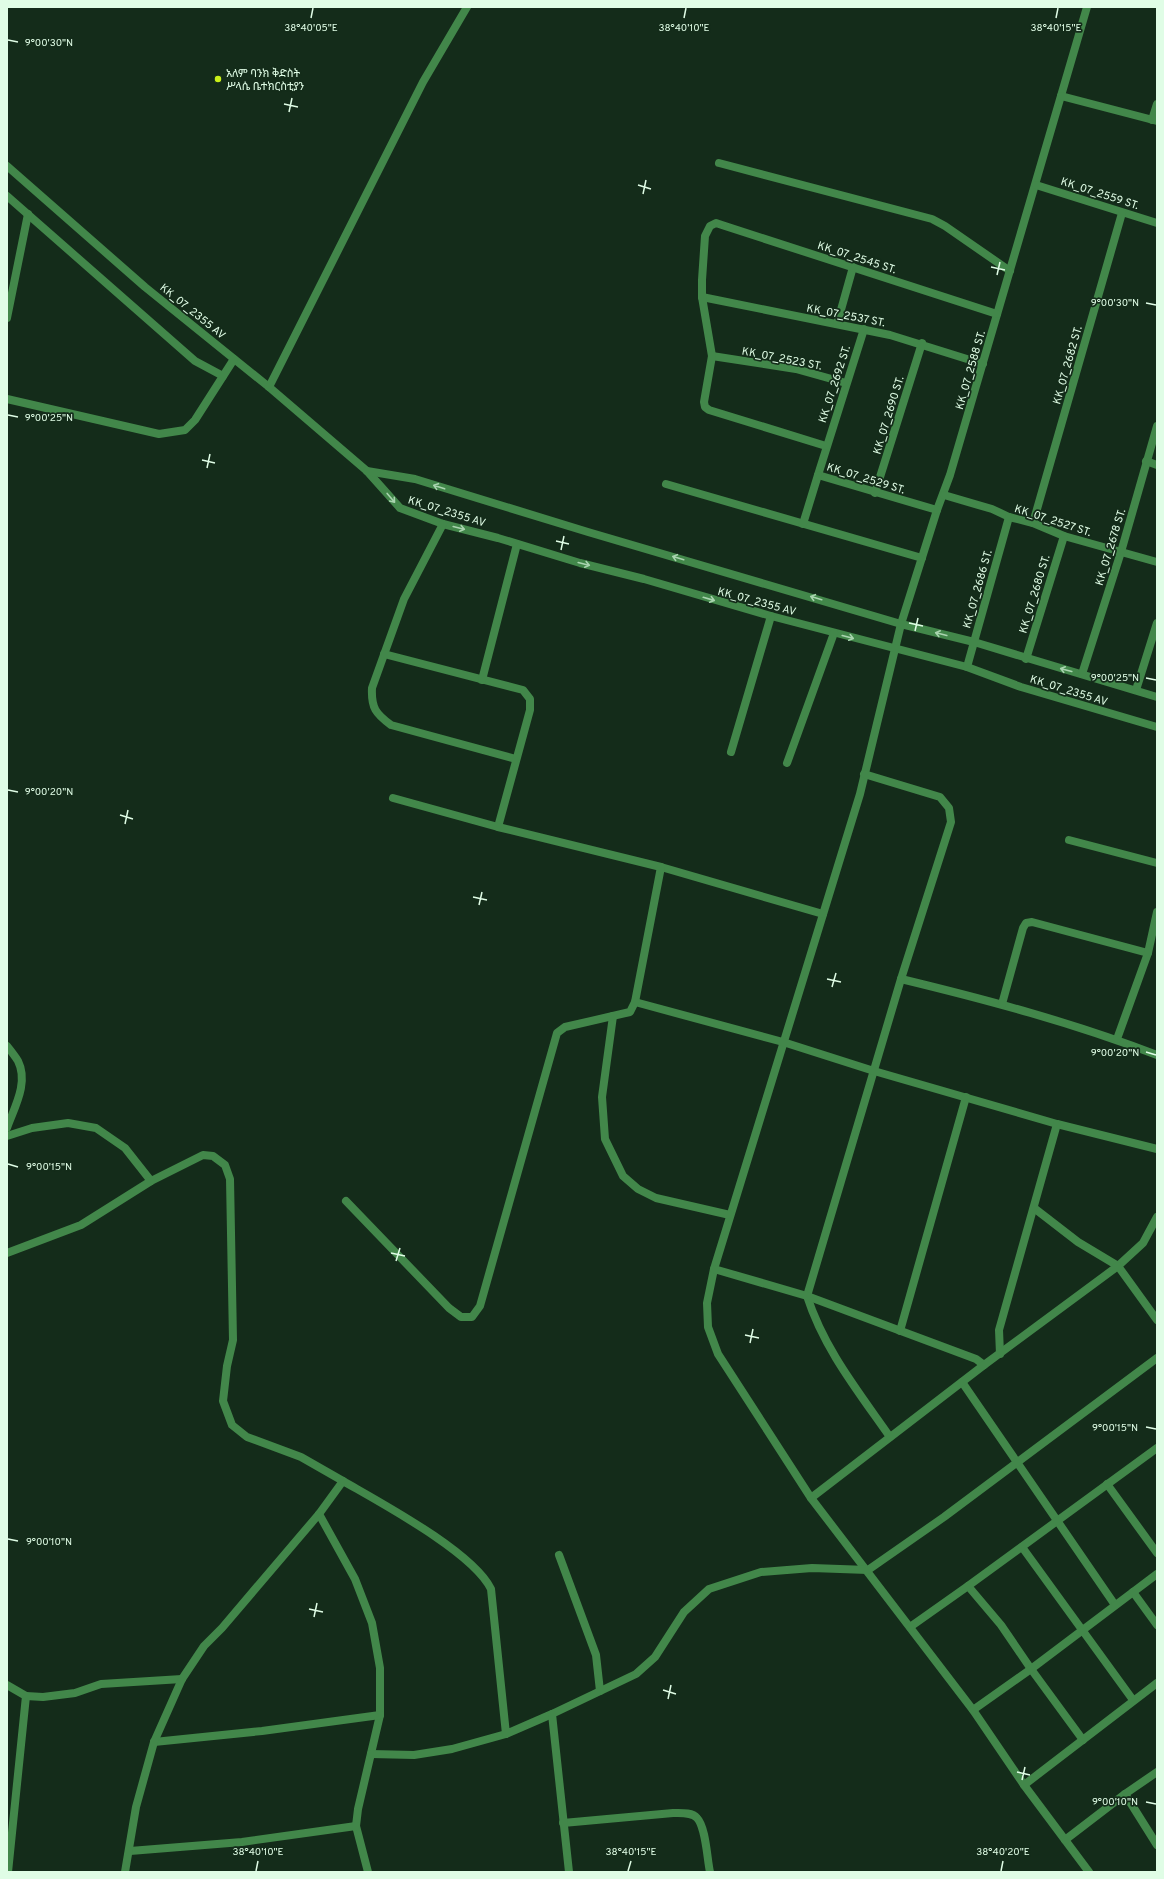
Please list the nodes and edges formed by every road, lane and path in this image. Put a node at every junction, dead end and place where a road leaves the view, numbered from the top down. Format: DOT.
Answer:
graph roads {
  1 [pos="467,7"];
  2 [pos="1087,7"];
  3 [pos="1061,96"];
  4 [pos="1157,104"];
  5 [pos="1154,120"];
  6 [pos="718,163"];
  7 [pos="7,166"];
  8 [pos="1036,185"];
  9 [pos="7,196"];
  10 [pos="1122,213"];
  11 [pos="28,214"];
  12 [pos="1157,223"];
  13 [pos="853,266"];
  14 [pos="1010,271"];
  15 [pos="702,297"];
  16 [pos="997,314"];
  17 [pos="7,318"];
  18 [pos="837,324"];
  19 [pos="864,329"];
  20 [pos="922,343"];
  21 [pos="712,356"];
  22 [pos="234,359"];
  23 [pos="983,364"];
  24 [pos="223,376"];
  25 [pos="846,383"];
  26 [pos="270,387"];
  27 [pos="7,399"];
  28 [pos="1157,426"];
  29 [pos="826,446"];
  30 [pos="1146,462"];
  31 [pos="1157,465"];
  32 [pos="368,471"];
  33 [pos="818,475"];
  34 [pos="666,484"];
  35 [pos="875,493"];
  36 [pos="944,495"];
  37 [pos="937,510"];
  38 [pos="1009,517"];
  39 [pos="1033,523"];
  40 [pos="443,524"];
  41 [pos="804,524"];
  42 [pos="1064,536"];
  43 [pos="517,544"];
  44 [pos="1121,552"];
  45 [pos="922,558"];
  46 [pos="1157,562"];
  47 [pos="772,616"];
  48 [pos="1157,623"];
  49 [pos="902,624"];
  50 [pos="834,633"];
  51 [pos="974,642"];
  52 [pos="894,649"];
  53 [pos="384,654"];
  54 [pos="1026,659"];
  55 [pos="967,667"];
  56 [pos="1082,674"];
  57 [pos="482,680"];
  58 [pos="1136,690"];
  59 [pos="1157,697"];
  60 [pos="1157,727"];
  61 [pos="731,752"];
  62 [pos="516,758"];
  63 [pos="787,763"];
  64 [pos="864,774"];
  65 [pos="393,798"];
  66 [pos="498,827"];
  67 [pos="1069,840"];
  68 [pos="1157,863"];
  69 [pos="661,867"];
  70 [pos="1157,912"];
  71 [pos="823,914"];
  72 [pos="1148,953"];
  73 [pos="901,979"];
  74 [pos="635,1002"];
  75 [pos="1002,1004"];
  76 [pos="613,1016"];
  77 [pos="1117,1039"];
  78 [pos="783,1042"];
  79 [pos="7,1046"];
  80 [pos="1157,1055"];
  81 [pos="874,1071"];
  82 [pos="966,1097"];
  83 [pos="1057,1124"];
  84 [pos="7,1128"];
  85 [pos="7,1136"];
  86 [pos="1157,1150"];
  87 [pos="151,1181"];
  88 [pos="346,1200"];
  89 [pos="1034,1208"];
  90 [pos="730,1215"];
  91 [pos="1157,1217"];
  92 [pos="7,1253"];
  93 [pos="1118,1266"];
  94 [pos="714,1269"];
  95 [pos="807,1296"];
  96 [pos="1157,1320"];
  97 [pos="900,1331"];
  98 [pos="1000,1354"];
  99 [pos="1157,1358"];
  100 [pos="984,1365"];
  101 [pos="962,1382"];
  102 [pos="890,1437"];
  103 [pos="1157,1448"];
  104 [pos="1016,1462"];
  105 [pos="343,1481"];
  106 [pos="1107,1484"];
  107 [pos="811,1498"];
  108 [pos="319,1514"];
  109 [pos="1058,1521"];
  110 [pos="1022,1547"];
  111 [pos="1157,1553"];
  112 [pos="559,1555"];
  113 [pos="868,1570"];
  114 [pos="1157,1574"];
  115 [pos="968,1586"];
  116 [pos="1133,1592"];
  117 [pos="1115,1605"];
  118 [pos="1157,1625"];
  119 [pos="910,1627"];
  120 [pos="1082,1629"];
  121 [pos="1031,1669"];
  122 [pos="182,1679"];
  123 [pos="1157,1683"];
  124 [pos="7,1685"];
  125 [pos="600,1691"];
  126 [pos="26,1696"];
  127 [pos="1133,1700"];
  128 [pos="973,1710"];
  129 [pos="552,1714"];
  130 [pos="380,1715"];
  131 [pos="506,1734"];
  132 [pos="1083,1740"];
  133 [pos="154,1742"];
  134 [pos="371,1754"];
  135 [pos="1157,1772"];
  136 [pos="1024,1785"];
  137 [pos="1125,1794"];
  138 [pos="563,1823"];
  139 [pos="356,1826"];
  140 [pos="1065,1840"];
  141 [pos="1157,1845"];
  142 [pos="130,1851"];
  143 [pos="8,1872"];
  144 [pos="125,1872"];
  145 [pos="368,1872"];
  146 [pos="569,1872"];
  147 [pos="710,1872"];
  148 [pos="1089,1872"];
  1 -- 26 [label="street"];
  2 -- 3 [label="street, KK_07_2588 ST."];
  3 -- 5 [label="street"];
  3 -- 8 [label="street, KK_07_2588 ST."];
  4 -- 5 [label="street"];
  6 -- 14 [label="street"];
  7 -- 22 [label="street, KK_07_2355 AV"];
  8 -- 10 [label="street, KK_07_2559 ST."];
  8 -- 14 [label="street, KK_07_2588 ST."];
  9 -- 11 [label="street"];
  10 -- 12 [label="street, KK_07_2559 ST."];
  10 -- 39 [label="street, KK_07_2682 ST."];
  11 -- 17 [label="street"];
  11 -- 24 [label="street"];
  13 -- 15 [label="street, KK_07_2545 ST."];
  13 -- 16 [label="street, KK_07_2545 ST."];
  13 -- 18 [label="street"];
  14 -- 16 [label="street, KK_07_2588 ST."];
  15 -- 18 [label="street, KK_07_2537 ST."];
  15 -- 21 [label="street"];
  16 -- 23 [label="street, KK_07_2588 ST."];
  18 -- 19 [label="street, KK_07_2537 ST."];
  19 -- 20 [label="street, KK_07_2537 ST."];
  19 -- 25 [label="street, KK_07_2692 ST."];
  20 -- 23 [label="street, KK_07_2537 ST."];
  20 -- 35 [label="street, KK_07_2690 ST."];
  21 -- 25 [label="street, KK_07_2523 ST."];
  21 -- 29 [label="street"];
  22 -- 24 [label="street"];
  22 -- 26 [label="street, KK_07_2355 AV"];
  23 -- 36 [label="street, KK_07_2588 ST."];
  24 -- 27 [label="street"];
  25 -- 29 [label="street, KK_07_2692 ST."];
  26 -- 32 [label="street, KK_07_2355 AV"];
  28 -- 30 [label="street, KK_07_2678 ST."];
  29 -- 33 [label="street, KK_07_2529 ST."];
  30 -- 31 [label="street"];
  30 -- 44 [label="street, KK_07_2678 ST."];
  32 -- 40 [label="street, KK_07_2355 AV, one-way"];
  49 -- 32 [label="street, KK_07_2355 AV, one-way"];
  33 -- 35 [label="street, KK_07_2529 ST."];
  33 -- 41 [label="street"];
  34 -- 41 [label="street"];
  35 -- 37 [label="street, KK_07_2529 ST."];
  36 -- 37 [label="street, KK_07_2588 ST."];
  36 -- 38 [label="street, KK_07_2527 ST."];
  37 -- 45 [label="street, KK_07_2588 ST."];
  38 -- 39 [label="street, KK_07_2527 ST."];
  38 -- 51 [label="street, KK_07_2686 ST."];
  39 -- 42 [label="street, KK_07_2527 ST."];
  40 -- 43 [label="street, KK_07_2355 AV, one-way"];
  40 -- 53 [label="street"];
  41 -- 45 [label="street"];
  42 -- 44 [label="street, KK_07_2527 ST."];
  42 -- 54 [label="street, KK_07_2680 ST."];
  43 -- 47 [label="street, KK_07_2355 AV, one-way"];
  43 -- 57 [label="street"];
  44 -- 46 [label="street, KK_07_2527 ST."];
  44 -- 56 [label="street, KK_07_2678 ST."];
  45 -- 49 [label="street, KK_07_2588 ST."];
  47 -- 50 [label="street, KK_07_2355 AV"];
  47 -- 61 [label="street"];
  48 -- 58 [label="street"];
  51 -- 49 [label="street, KK_07_2355 AV, one-way"];
  49 -- 52 [label="street, KK_07_2588 ST."];
  50 -- 52 [label="street, KK_07_2355 AV, one-way"];
  50 -- 63 [label="street"];
  51 -- 54 [label="street, KK_07_2355 AV"];
  51 -- 55 [label="street, KK_07_2686 ST."];
  52 -- 55 [label="street, KK_07_2355 AV"];
  52 -- 64 [label="street, KK_07_2588 ST."];
  53 -- 57 [label="street"];
  53 -- 62 [label="street"];
  56 -- 54 [label="street, KK_07_2355 AV, one-way"];
  55 -- 60 [label="street, KK_07_2355 AV"];
  56 -- 58 [label="street, KK_07_2355 AV"];
  57 -- 62 [label="street"];
  58 -- 59 [label="street, KK_07_2355 AV"];
  62 -- 66 [label="street"];
  64 -- 71 [label="street, KK_07_2588 ST."];
  64 -- 73 [label="street"];
  65 -- 66 [label="street"];
  66 -- 69 [label="street"];
  67 -- 68 [label="street"];
  69 -- 71 [label="street"];
  69 -- 74 [label="street"];
  70 -- 72 [label="street"];
  71 -- 78 [label="street, KK_07_2588 ST."];
  72 -- 75 [label="street"];
  72 -- 77 [label="street"];
  73 -- 75 [label="street"];
  73 -- 81 [label="street"];
  74 -- 76 [label="street"];
  74 -- 78 [label="street"];
  75 -- 77 [label="street"];
  76 -- 88 [label="street"];
  76 -- 90 [label="street"];
  77 -- 80 [label="street"];
  78 -- 81 [label="street"];
  78 -- 90 [label="street, KK_07_2588 ST."];
  79 -- 84 [label="street"];
  81 -- 82 [label="street"];
  81 -- 95 [label="street"];
  82 -- 83 [label="street"];
  82 -- 97 [label="street"];
  83 -- 86 [label="street"];
  83 -- 89 [label="street"];
  85 -- 87 [label="street"];
  87 -- 92 [label="street"];
  87 -- 105 [label="street"];
  89 -- 93 [label="street"];
  89 -- 98 [label="street"];
  90 -- 94 [label="street, KK_07_2588 ST."];
  91 -- 93 [label="street"];
  93 -- 96 [label="street"];
  93 -- 98 [label="street"];
  94 -- 95 [label="street"];
  94 -- 107 [label="street, KK_07_2588 ST."];
  95 -- 97 [label="street"];
  95 -- 102 [label="street"];
  97 -- 100 [label="street"];
  98 -- 100 [label="street"];
  99 -- 104 [label="street"];
  100 -- 101 [label="street"];
  101 -- 102 [label="street"];
  101 -- 104 [label="street"];
  102 -- 107 [label="street"];
  103 -- 106 [label="street"];
  104 -- 109 [label="street"];
  104 -- 113 [label="street"];
  105 -- 108 [label="street"];
  105 -- 131 [label="street"];
  106 -- 109 [label="street"];
  106 -- 111 [label="street"];
  107 -- 113 [label="street, KK_07_2588 ST."];
  108 -- 122 [label="street"];
  108 -- 130 [label="street"];
  109 -- 110 [label="street"];
  109 -- 117 [label="street"];
  110 -- 115 [label="street"];
  110 -- 120 [label="street"];
  112 -- 125 [label="street"];
  113 -- 119 [label="street, KK_07_2588 ST."];
  113 -- 125 [label="street"];
  114 -- 116 [label="street"];
  115 -- 119 [label="street"];
  115 -- 121 [label="street"];
  116 -- 117 [label="street"];
  116 -- 118 [label="street"];
  117 -- 120 [label="street"];
  119 -- 128 [label="street, KK_07_2588 ST."];
  120 -- 121 [label="street"];
  120 -- 127 [label="street"];
  121 -- 128 [label="street"];
  121 -- 132 [label="street"];
  122 -- 126 [label="street"];
  122 -- 133 [label="street"];
  123 -- 127 [label="street"];
  124 -- 126 [label="street"];
  125 -- 129 [label="street"];
  126 -- 143 [label="street"];
  127 -- 132 [label="street"];
  128 -- 136 [label="street, KK_07_2588 ST."];
  129 -- 131 [label="street"];
  129 -- 138 [label="street"];
  130 -- 133 [label="street"];
  130 -- 134 [label="street"];
  131 -- 134 [label="street"];
  132 -- 136 [label="street"];
  133 -- 142 [label="street"];
  134 -- 139 [label="street"];
  135 -- 137 [label="street"];
  136 -- 140 [label="street, KK_07_2588 ST."];
  137 -- 140 [label="street"];
  137 -- 141 [label="street"];
  138 -- 146 [label="street"];
  138 -- 147 [label="street"];
  139 -- 142 [label="street"];
  139 -- 145 [label="street"];
  140 -- 148 [label="street, KK_07_2588 ST."];
  142 -- 144 [label="street"];
}
